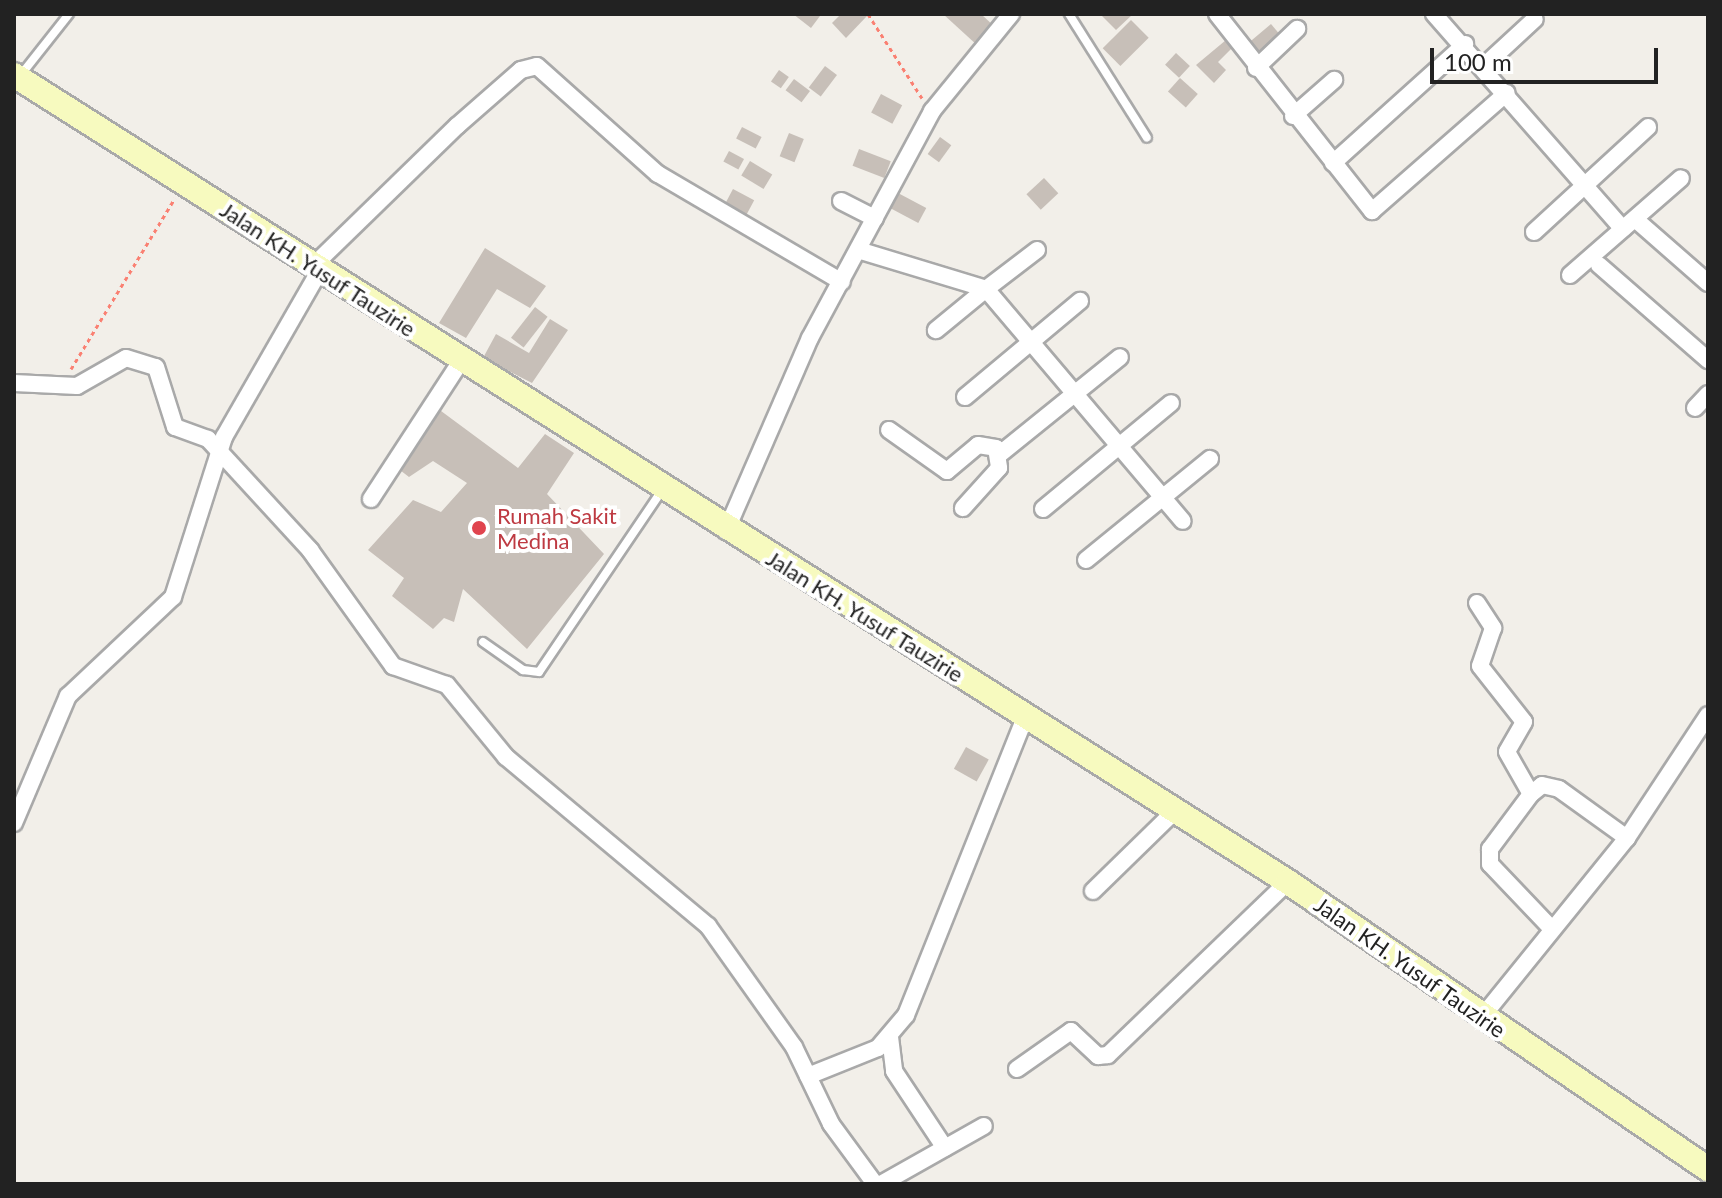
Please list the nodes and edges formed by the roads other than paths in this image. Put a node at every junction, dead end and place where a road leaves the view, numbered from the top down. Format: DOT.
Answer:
graph roads {
  1 [pos="69,14"];
  2 [pos="1011,14"];
  3 [pos="1069,14"];
  4 [pos="1217,14"];
  5 [pos="1438,15"];
  6 [pos="1535,19"];
  7 [pos="1297,29"];
  8 [pos="1465,44"];
  9 [pos="1484,66"];
  10 [pos="1256,68"];
  11 [pos="16,76"];
  12 [pos="1334,80"];
  13 [pos="1507,93"];
  14 [pos="1293,116"];
  15 [pos="1648,127"];
  16 [pos="1147,138"];
  17 [pos="1333,163"];
  18 [pos="1681,178"];
  19 [pos="1585,185"];
  20 [pos="841,201"];
  21 [pos="875,218"];
  22 [pos="1629,224"];
  23 [pos="1534,232"];
  24 [pos="858,250"];
  25 [pos="1037,250"];
  26 [pos="1599,265"];
  27 [pos="316,270"];
  28 [pos="1570,275"];
  29 [pos="842,282"];
  30 [pos="1708,283"];
  31 [pos="986,289"];
  32 [pos="1080,301"];
  33 [pos="936,330"];
  34 [pos="1031,342"];
  35 [pos="1120,357"];
  36 [pos="1708,360"];
  37 [pos="461,361"];
  38 [pos="14,383"];
  39 [pos="1075,393"];
  40 [pos="1708,394"];
  41 [pos="965,397"];
  42 [pos="1171,403"];
  43 [pos="1695,408"];
  44 [pos="889,430"];
  45 [pos="1119,446"];
  46 [pos="219,450"];
  47 [pos="1000,454"];
  48 [pos="1210,459"];
  49 [pos="663,488"];
  50 [pos="1163,498"];
  51 [pos="371,499"];
  52 [pos="963,508"];
  53 [pos="1043,509"];
  54 [pos="1183,521"];
  55 [pos="726,531"];
  56 [pos="1086,560"];
  57 [pos="1477,603"];
  58 [pos="483,642"];
  59 [pos="1026,715"];
  60 [pos="1708,715"];
  61 [pos="1531,794"];
  62 [pos="1175,811"];
  63 [pos="14,823"];
  64 [pos="1627,838"];
  65 [pos="1288,882"];
  66 [pos="1093,891"];
  67 [pos="1550,927"];
  68 [pos="1482,1017"];
  69 [pos="890,1037"];
  70 [pos="1017,1069"];
  71 [pos="808,1076"];
  72 [pos="984,1126"];
  73 [pos="945,1148"];
  74 [pos="1708,1169"];
  75 [pos="1708,1176"];
  76 [pos="878,1184"];
  77 [pos="1702,1184"];
  1 -- 11 [label="lane"];
  2 -- 21 [label="street"];
  3 -- 16 [label="lane"];
  4 -- 10 [label="street"];
  5 -- 8 [label="street"];
  6 -- 9 [label="street"];
  7 -- 10 [label="street"];
  8 -- 9 [label="street"];
  8 -- 17 [label="street"];
  9 -- 13 [label="street"];
  10 -- 14 [label="street"];
  11 -- 27 [label="main road, Jalan KH. Yusuf Tauzirie"];
  12 -- 14 [label="street"];
  13 -- 17 [label="street"];
  13 -- 19 [label="street"];
  14 -- 17 [label="street"];
  15 -- 19 [label="street"];
  18 -- 22 [label="street"];
  19 -- 22 [label="street"];
  19 -- 23 [label="street"];
  20 -- 21 [label="street"];
  21 -- 24 [label="street"];
  22 -- 28 [label="street"];
  22 -- 30 [label="street"];
  24 -- 29 [label="street"];
  24 -- 31 [label="street"];
  25 -- 31 [label="street"];
  26 -- 36 [label="street"];
  27 -- 29 [label="street"];
  27 -- 37 [label="main road, Jalan KH. Yusuf Tauzirie"];
  27 -- 46 [label="street"];
  29 -- 55 [label="street"];
  31 -- 33 [label="street"];
  31 -- 34 [label="street"];
  32 -- 34 [label="street"];
  34 -- 39 [label="street"];
  34 -- 41 [label="street"];
  35 -- 39 [label="street"];
  37 -- 49 [label="main road, Jalan KH. Yusuf Tauzirie"];
  37 -- 51 [label="street"];
  38 -- 46 [label="street"];
  39 -- 45 [label="street"];
  39 -- 47 [label="street"];
  40 -- 43 [label="street"];
  42 -- 45 [label="street"];
  44 -- 47 [label="street"];
  45 -- 50 [label="street"];
  45 -- 53 [label="street"];
  46 -- 63 [label="street"];
  46 -- 71 [label="street"];
  47 -- 52 [label="street"];
  48 -- 50 [label="street"];
  49 -- 55 [label="main road, Jalan KH. Yusuf Tauzirie"];
  49 -- 58 [label="lane"];
  50 -- 54 [label="street"];
  50 -- 56 [label="street"];
  55 -- 59 [label="main road, Jalan KH. Yusuf Tauzirie"];
  57 -- 61 [label="street"];
  59 -- 62 [label="main road, Jalan KH. Yusuf Tauzirie"];
  59 -- 69 [label="street"];
  60 -- 64 [label="street"];
  61 -- 64 [label="street"];
  61 -- 67 [label="street"];
  62 -- 65 [label="main road, Jalan KH. Yusuf Tauzirie"];
  62 -- 66 [label="street"];
  64 -- 67 [label="street"];
  65 -- 68 [label="main road, Jalan KH. Yusuf Tauzirie"];
  65 -- 70 [label="street"];
  67 -- 68 [label="street"];
  68 -- 74 [label="main road, Jalan KH. Yusuf Tauzirie"];
  69 -- 71 [label="street"];
  69 -- 73 [label="street"];
  71 -- 76 [label="street"];
  72 -- 73 [label="street"];
  73 -- 76 [label="street"];
  75 -- 77 [label="lane"];
}
